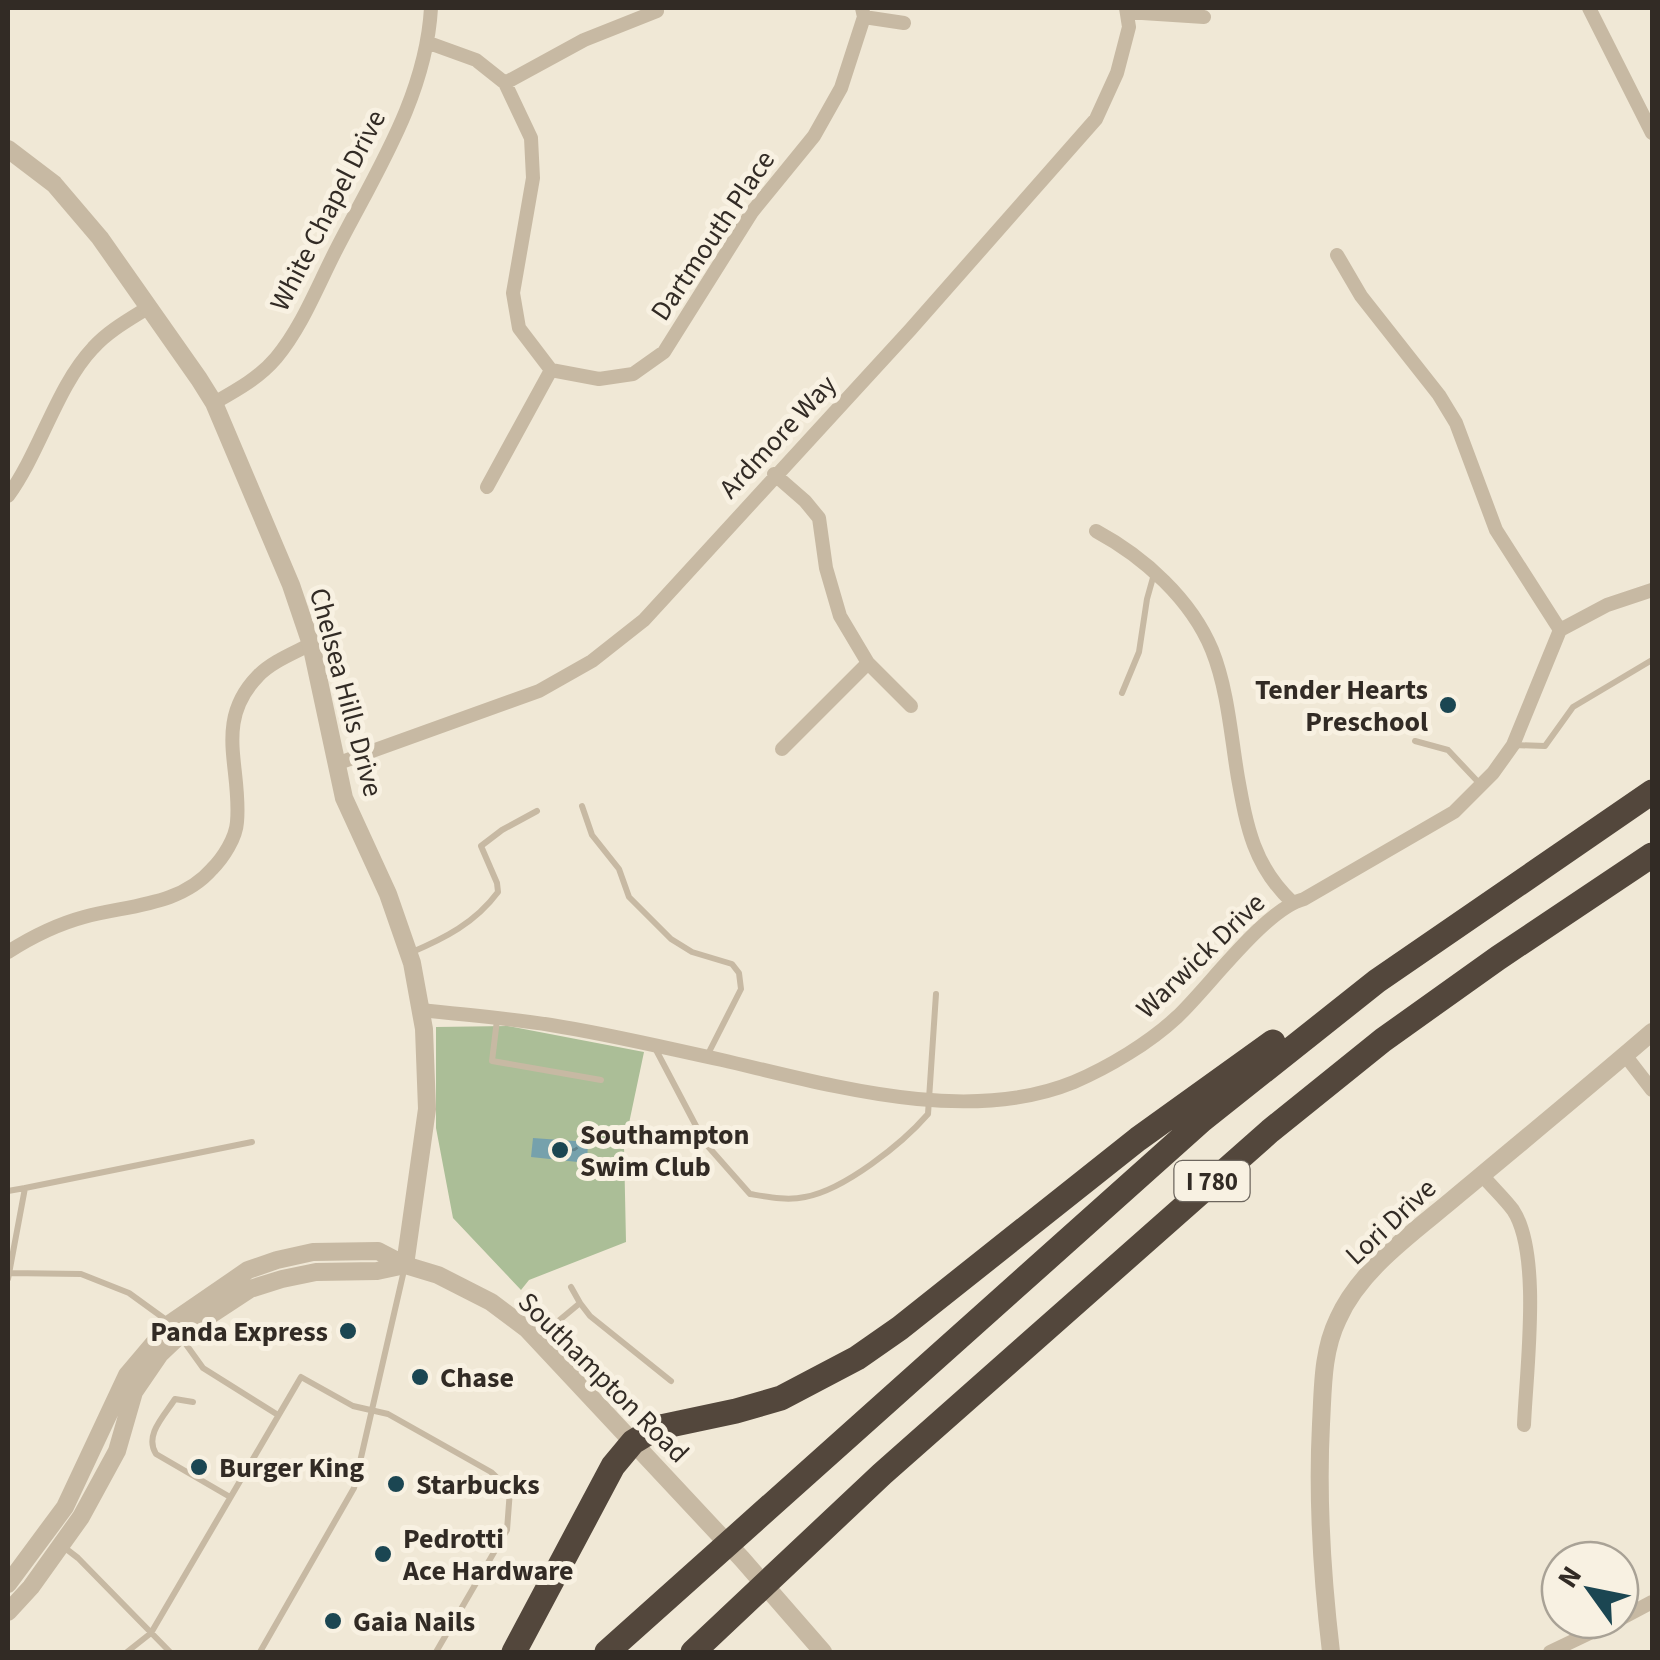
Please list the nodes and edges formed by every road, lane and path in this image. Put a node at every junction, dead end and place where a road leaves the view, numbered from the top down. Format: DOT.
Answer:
graph roads {
  1 [pos="432,8"];
  2 [pos="1589,8"];
  3 [pos="1126,10"];
  4 [pos="657,11"];
  5 [pos="863,12"];
  6 [pos="1204,17"];
  7 [pos="904,23"];
  8 [pos="429,43"];
  9 [pos="505,83"];
  10 [pos="1652,133"];
  11 [pos="8,149"];
  12 [pos="1337,255"];
  13 [pos="150,307"];
  14 [pos="551,370"];
  15 [pos="214,403"];
  16 [pos="774,474"];
  17 [pos="487,486"];
  18 [pos="8,496"];
  19 [pos="1096,531"];
  20 [pos="1154,573"];
  21 [pos="1652,590"];
  22 [pos="1560,630"];
  23 [pos="311,644"];
  24 [pos="1652,660"];
  25 [pos="868,663"];
  26 [pos="1122,693"];
  27 [pos="912,706"];
  28 [pos="1415,741"];
  29 [pos="1513,745"];
  30 [pos="782,750"];
  31 [pos="336,764"];
  32 [pos="1481,785"];
  33 [pos="1652,792"];
  34 [pos="582,806"];
  35 [pos="538,811"];
  36 [pos="1652,855"];
  37 [pos="1292,902"];
  38 [pos="8,952"];
  39 [pos="409,953"];
  40 [pos="1377,981"];
  41 [pos="936,994"];
  42 [pos="422,1010"];
  43 [pos="498,1019"];
  44 [pos="1652,1032"];
  45 [pos="654,1046"];
  46 [pos="1625,1056"];
  47 [pos="706,1057"];
  48 [pos="601,1080"];
  49 [pos="1652,1090"];
  50 [pos="928,1099"];
  51 [pos="252,1142"];
  52 [pos="1482,1176"];
  53 [pos="25,1188"];
  54 [pos="8,1191"];
  55 [pos="405,1265"];
  56 [pos="8,1276"];
  57 [pos="571,1287"];
  58 [pos="580,1303"];
  59 [pos="176,1329"];
  60 [pos="537,1339"];
  61 [pos="671,1382"];
  62 [pos="193,1402"];
  63 [pos="371,1411"];
  64 [pos="278,1415"];
  65 [pos="1524,1425"];
  66 [pos="633,1442"];
  67 [pos="230,1497"];
  68 [pos="54,1541"];
  69 [pos="8,1584"];
  70 [pos="8,1612"];
  71 [pos="151,1634"];
  72 [pos="1576,1647"];
  73 [pos="127,1652"];
  74 [pos="170,1652"];
  75 [pos="260,1652"];
  76 [pos="436,1652"];
  77 [pos="514,1652"];
  78 [pos="607,1652"];
  79 [pos="693,1652"];
  80 [pos="823,1652"];
  81 [pos="1331,1652"];
  82 [pos="1550,1652"];
  1 -- 8 [label="street, White Chapel Drive"];
  2 -- 10 [label="street"];
  3 -- 6 [label="street"];
  3 -- 16 [label="street, Ardmore Way"];
  4 -- 9 [label="street"];
  5 -- 7 [label="street"];
  5 -- 14 [label="street, Dartmouth Place"];
  8 -- 9 [label="street"];
  8 -- 15 [label="street, White Chapel Drive"];
  9 -- 14 [label="street"];
  11 -- 13 [label="street, Chelsea Hills Drive"];
  12 -- 22 [label="street"];
  13 -- 15 [label="street, Chelsea Hills Drive"];
  13 -- 18 [label="street"];
  14 -- 17 [label="street"];
  15 -- 23 [label="street, Chelsea Hills Drive"];
  16 -- 25 [label="street"];
  16 -- 31 [label="street, Ardmore Way"];
  19 -- 20 [label="street"];
  20 -- 26 [label="lane"];
  20 -- 37 [label="street"];
  21 -- 22 [label="street"];
  22 -- 29 [label="street, Warwick Drive"];
  23 -- 31 [label="street, Chelsea Hills Drive"];
  23 -- 38 [label="street"];
  24 -- 29 [label="lane"];
  25 -- 27 [label="street"];
  25 -- 30 [label="street"];
  28 -- 32 [label="lane"];
  29 -- 32 [label="street, Warwick Drive"];
  31 -- 39 [label="street, Chelsea Hills Drive"];
  32 -- 37 [label="street, Warwick Drive"];
  33 -- 40 [label="highway, I 780"];
  34 -- 47 [label="lane"];
  35 -- 39 [label="lane"];
  36 -- 79 [label="highway, I 780"];
  37 -- 50 [label="street, Warwick Drive"];
  39 -- 42 [label="street, Chelsea Hills Drive"];
  40 -- 66 [label="highway"];
  40 -- 78 [label="highway, I 780"];
  41 -- 50 [label="lane"];
  42 -- 43 [label="street, Warwick Drive"];
  42 -- 55 [label="street, Chelsea Hills Drive"];
  43 -- 45 [label="street, Warwick Drive"];
  43 -- 48 [label="lane"];
  44 -- 46 [label="street, Lori Drive"];
  45 -- 47 [label="street, Warwick Drive"];
  45 -- 50 [label="lane"];
  46 -- 49 [label="street"];
  46 -- 52 [label="street, Lori Drive"];
  47 -- 50 [label="street, Warwick Drive"];
  51 -- 53 [label="lane"];
  52 -- 65 [label="street"];
  52 -- 81 [label="street, Lori Drive"];
  53 -- 54 [label="lane"];
  53 -- 56 [label="lane"];
  55 -- 59 [label="street, Southampton Road"];
  55 -- 60 [label="street, Southampton Road"];
  55 -- 63 [label="lane"];
  56 -- 59 [label="lane"];
  57 -- 58 [label="lane"];
  58 -- 60 [label="lane"];
  58 -- 61 [label="lane"];
  59 -- 64 [label="lane"];
  59 -- 68 [label="street, Southampton Road"];
  60 -- 66 [label="street, Southampton Road"];
  62 -- 67 [label="lane"];
  63 -- 64 [label="lane"];
  63 -- 75 [label="lane"];
  63 -- 76 [label="lane"];
  64 -- 67 [label="lane"];
  66 -- 77 [label="highway"];
  66 -- 80 [label="street, Southampton Road"];
  67 -- 71 [label="lane"];
  68 -- 69 [label="street, Southampton Road"];
  68 -- 70 [label="street, Southampton Road"];
  68 -- 71 [label="lane"];
  71 -- 73 [label="lane"];
  71 -- 74 [label="lane"];
  72 -- 82 [label="street"];
}
